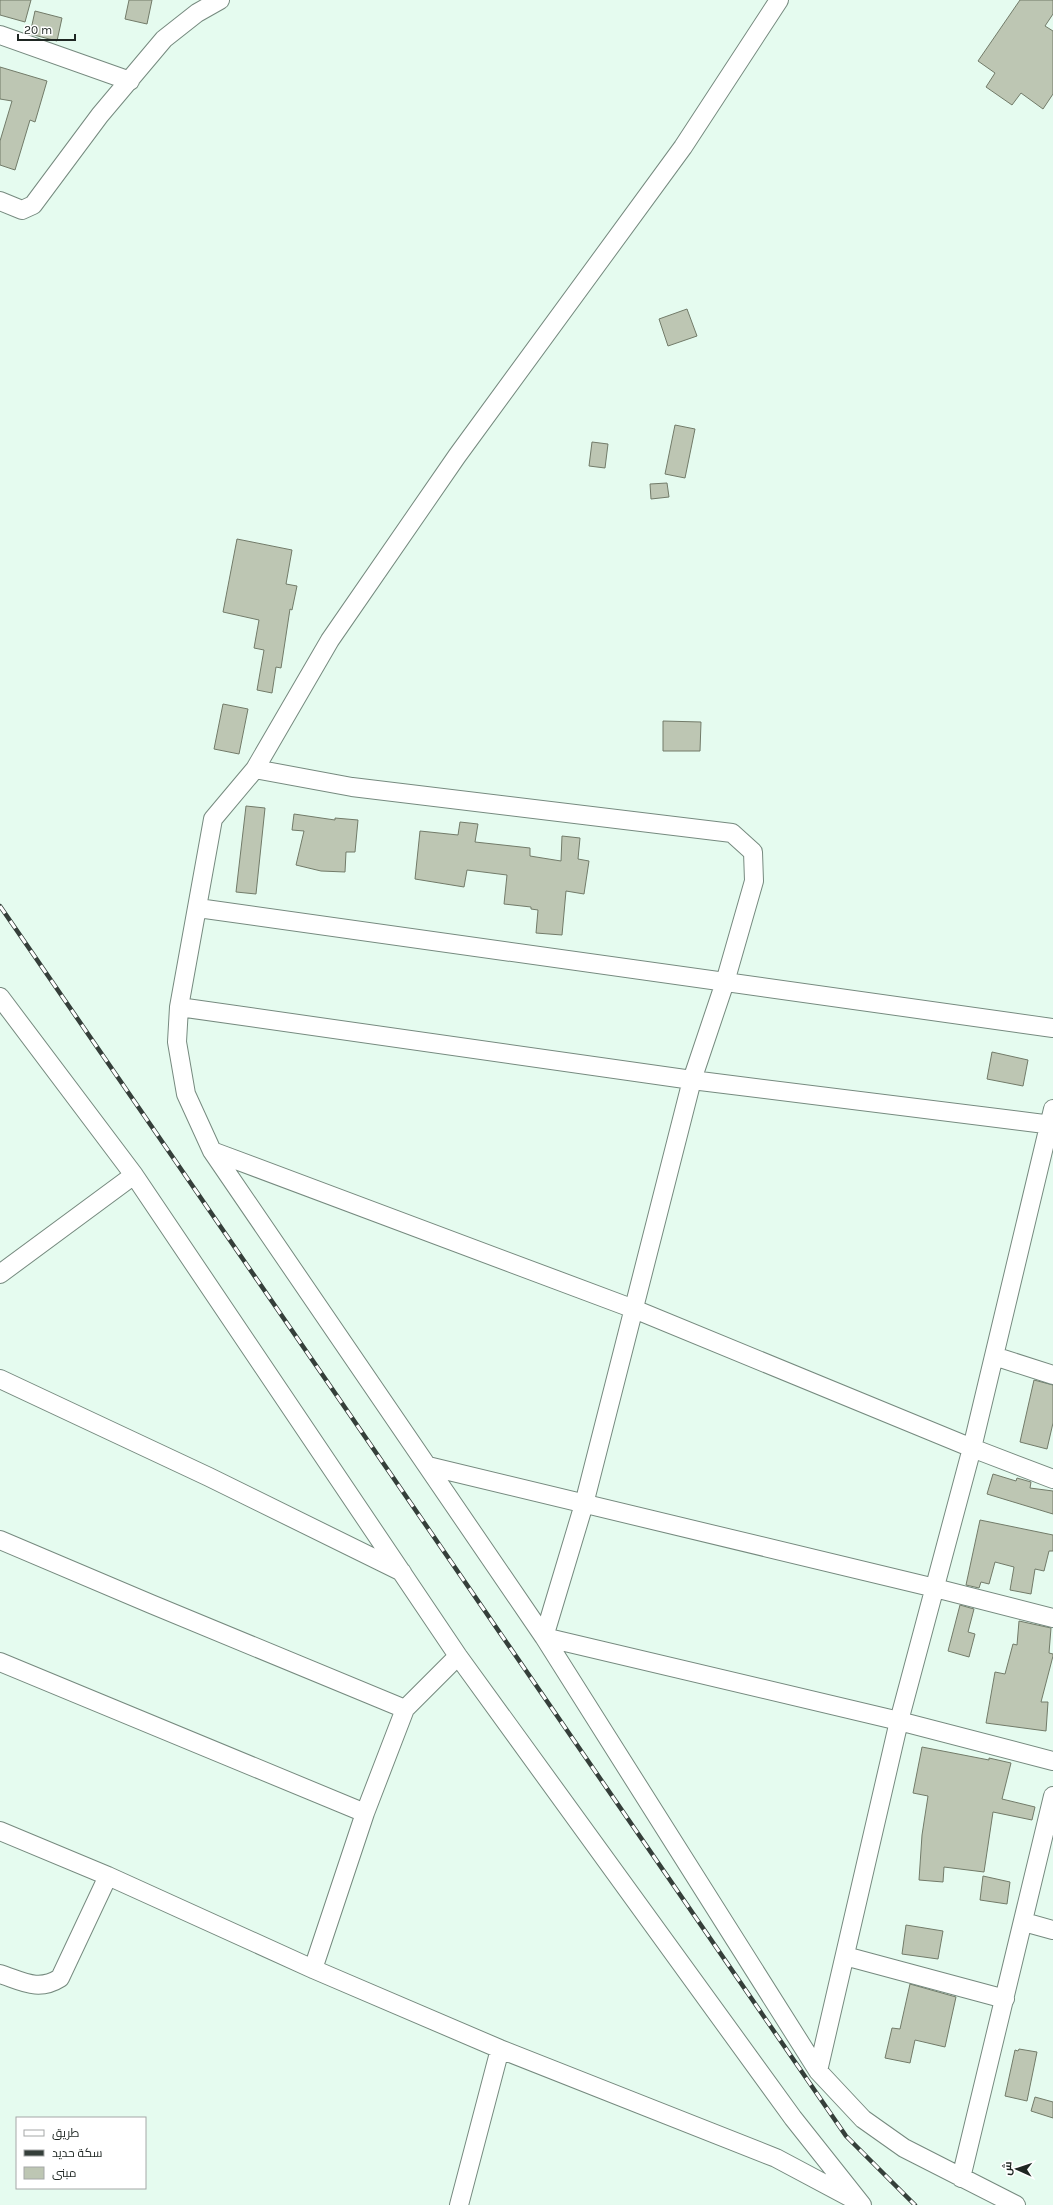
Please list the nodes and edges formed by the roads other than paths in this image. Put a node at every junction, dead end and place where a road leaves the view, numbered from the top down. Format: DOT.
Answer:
graph roads {
  1 [pos="220,0"];
  2 [pos="779,0"];
  3 [pos="198,7"];
  4 [pos="0,36"];
  5 [pos="130,81"];
  6 [pos="0,201"];
  7 [pos="255,769"];
  8 [pos="198,908"];
  9 [pos="725,982"];
  10 [pos="0,997"];
  11 [pos="179,1008"];
  12 [pos="1053,1028"];
  13 [pos="692,1080"];
  14 [pos="1052,1120"];
  15 [pos="212,1151"];
  16 [pos="134,1175"];
  17 [pos="0,1274"];
  18 [pos="634,1309"];
  19 [pos="994,1356"];
  20 [pos="1053,1375"];
  21 [pos="0,1378"];
  22 [pos="972,1448"];
  23 [pos="428,1466"];
  24 [pos="1053,1479"];
  25 [pos="584,1504"];
  26 [pos="0,1540"];
  27 [pos="403,1573"];
  28 [pos="935,1588"];
  29 [pos="1053,1618"];
  30 [pos="544,1637"];
  31 [pos="458,1656"];
  32 [pos="0,1662"];
  33 [pos="405,1709"];
  34 [pos="899,1721"];
  35 [pos="1053,1761"];
  36 [pos="1053,1796"];
  37 [pos="365,1813"];
  38 [pos="0,1831"];
  39 [pos="108,1876"];
  40 [pos="1024,1922"];
  41 [pos="1053,1930"];
  42 [pos="845,1956"];
  43 [pos="313,1969"];
  44 [pos="0,1974"];
  45 [pos="1005,1999"];
  46 [pos="500,2049"];
  47 [pos="818,2071"];
  48 [pos="961,2178"];
  49 [pos="860,2203"];
  50 [pos="458,2205"];
  51 [pos="1016,2205"];
  1 -- 3 [label="street"];
  2 -- 7 [label="street"];
  3 -- 5 [label="street"];
  4 -- 5 [label="street"];
  5 -- 6 [label="street"];
  7 -- 8 [label="street"];
  7 -- 9 [label="street"];
  8 -- 9 [label="street"];
  8 -- 11 [label="street"];
  9 -- 12 [label="street"];
  9 -- 13 [label="street"];
  10 -- 16 [label="street"];
  11 -- 13 [label="street"];
  11 -- 15 [label="street"];
  13 -- 14 [label="street"];
  13 -- 18 [label="street"];
  14 -- 19 [label="street"];
  15 -- 18 [label="street"];
  15 -- 23 [label="street"];
  16 -- 17 [label="street"];
  16 -- 27 [label="street"];
  18 -- 22 [label="street"];
  18 -- 25 [label="street"];
  19 -- 20 [label="street"];
  19 -- 22 [label="street"];
  21 -- 27 [label="street"];
  22 -- 24 [label="street"];
  22 -- 28 [label="street"];
  23 -- 25 [label="street"];
  23 -- 30 [label="street"];
  25 -- 28 [label="street"];
  25 -- 30 [label="street"];
  26 -- 33 [label="street"];
  27 -- 31 [label="street"];
  28 -- 29 [label="street"];
  28 -- 34 [label="street"];
  30 -- 34 [label="street"];
  30 -- 47 [label="street"];
  31 -- 33 [label="street"];
  31 -- 49 [label="street"];
  32 -- 37 [label="street"];
  33 -- 37 [label="street"];
  34 -- 35 [label="street"];
  34 -- 42 [label="street"];
  36 -- 40 [label="street"];
  37 -- 43 [label="street"];
  38 -- 39 [label="street"];
  39 -- 43 [label="street"];
  39 -- 44 [label="street"];
  40 -- 41 [label="street"];
  40 -- 45 [label="street"];
  42 -- 45 [label="street"];
  42 -- 47 [label="street"];
  43 -- 46 [label="street"];
  45 -- 48 [label="street"];
  46 -- 49 [label="street"];
  46 -- 50 [label="street"];
  47 -- 48 [label="street"];
  48 -- 51 [label="street"];
}
